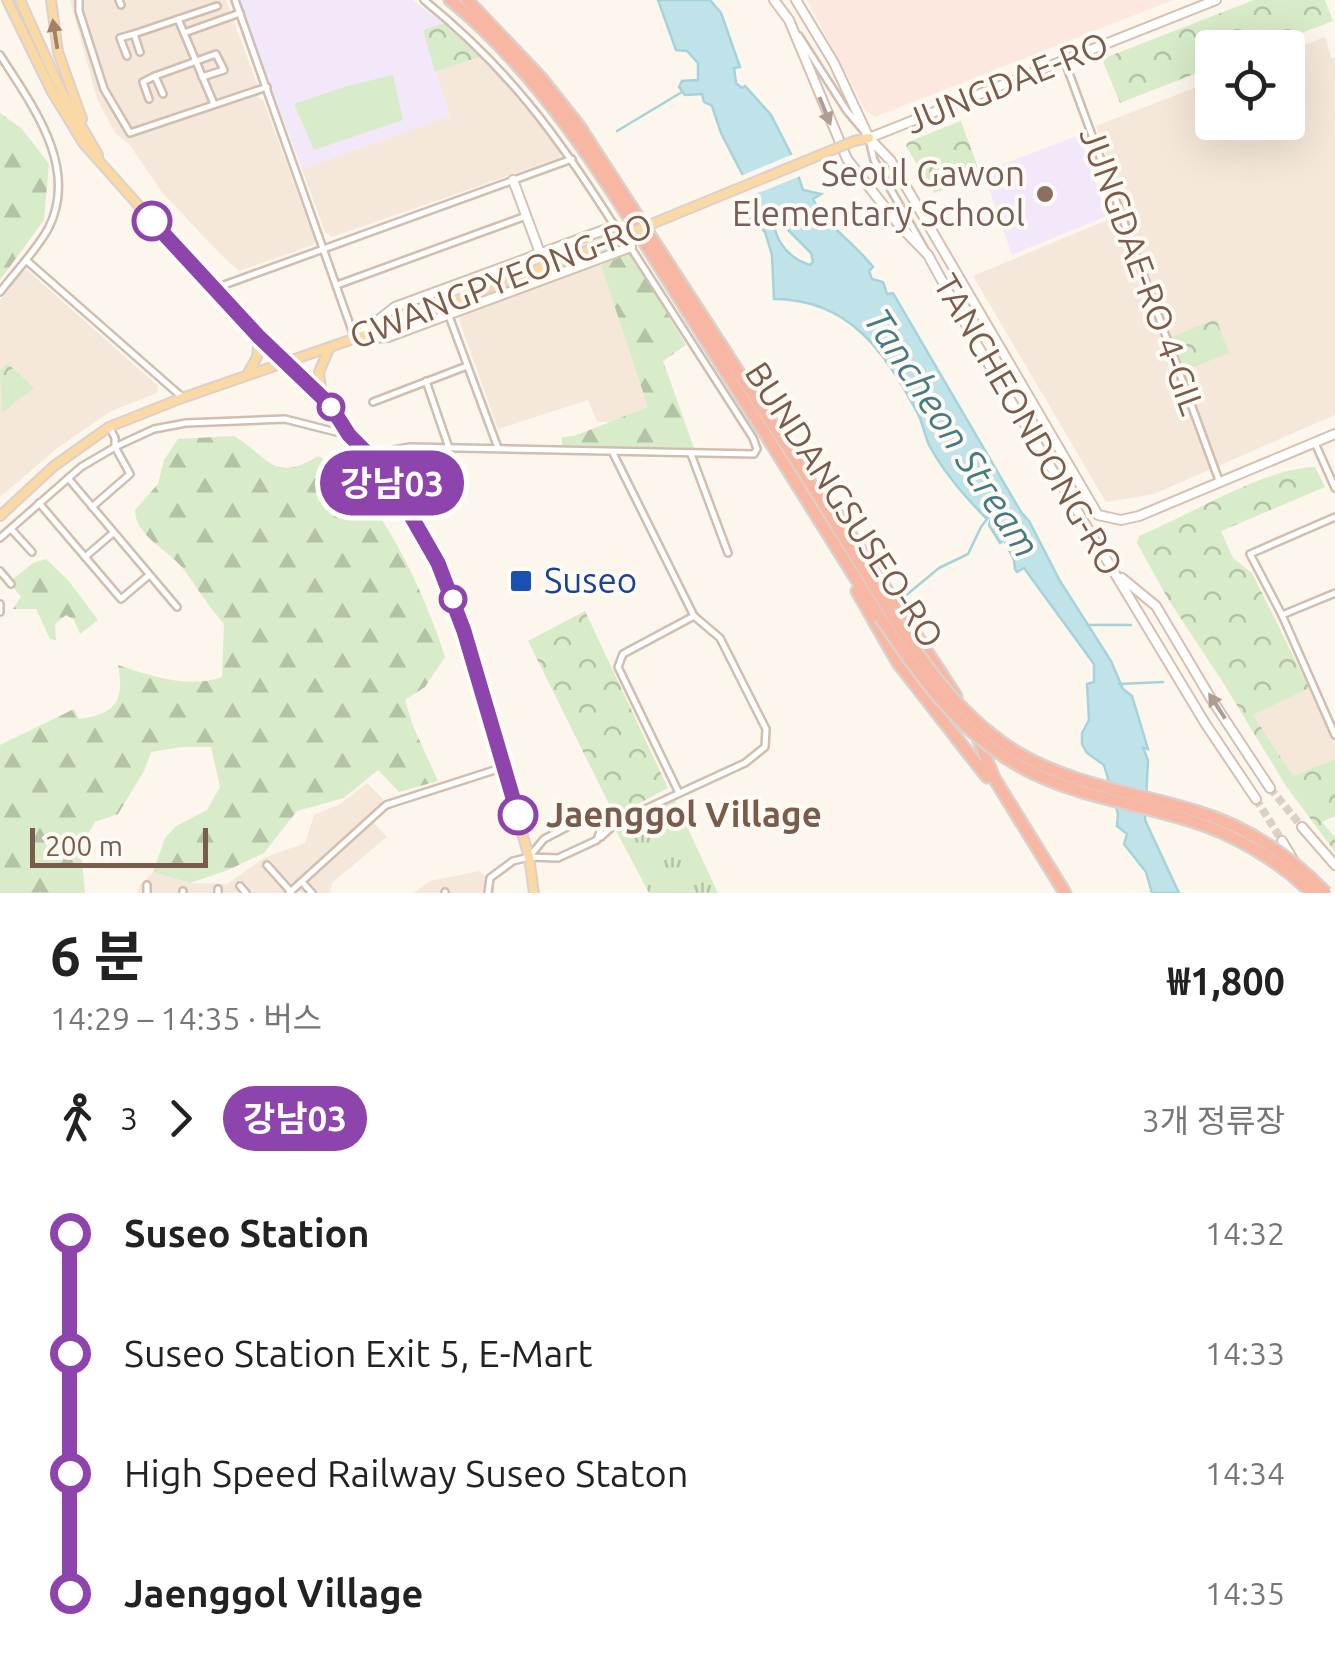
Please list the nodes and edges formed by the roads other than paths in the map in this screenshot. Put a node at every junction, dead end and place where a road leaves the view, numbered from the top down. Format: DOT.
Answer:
graph roads {
  1 [pos="4,0"];
  2 [pos="20,0"];
  3 [pos="51,0"];
  4 [pos="79,0"];
  5 [pos="235,0"];
  6 [pos="424,0"];
  7 [pos="450,0"];
  8 [pos="467,0"];
  9 [pos="774,0"];
  10 [pos="796,0"];
  11 [pos="1216,0"];
  12 [pos="217,6"];
  13 [pos="240,13"];
  14 [pos="178,20"];
  15 [pos="789,20"];
  16 [pos="184,33"];
  17 [pos="134,34"];
  18 [pos="140,52"];
  19 [pos="0,56"];
  20 [pos="126,56"];
  21 [pos="1064,59"];
  22 [pos="196,61"];
  23 [pos="155,76"];
  24 [pos="202,77"];
  25 [pos="267,87"];
  26 [pos="163,94"];
  27 [pos="149,98"];
  28 [pos="214,104"];
  29 [pos="87,133"];
  30 [pos="869,138"];
  31 [pos="854,141"];
  32 [pos="572,160"];
  33 [pos="891,162"];
  34 [pos="877,165"];
  35 [pos="104,168"];
  36 [pos="513,180"];
  37 [pos="526,216"];
  38 [pos="615,226"];
  39 [pos="584,237"];
  40 [pos="324,247"];
  41 [pos="631,247"];
  42 [pos="540,253"];
  43 [pos="928,254"];
  44 [pos="601,258"];
  45 [pos="26,260"];
  46 [pos="337,285"];
  47 [pos="213,289"];
  48 [pos="0,292"];
  49 [pos="449,316"];
  50 [pos="259,337"];
  51 [pos="355,339"];
  52 [pos="329,348"];
  53 [pos="287,362"];
  54 [pos="467,366"];
  55 [pos="246,376"];
  56 [pos="426,382"];
  57 [pos="182,398"];
  58 [pos="322,398"];
  59 [pos="373,402"];
  60 [pos="109,427"];
  61 [pos="1335,434"];
  62 [pos="349,435"];
  63 [pos="1315,444"];
  64 [pos="115,447"];
  65 [pos="450,448"];
  66 [pos="498,448"];
  67 [pos="613,453"];
  68 [pos="690,454"];
  69 [pos="374,460"];
  70 [pos="804,473"];
  71 [pos="68,478"];
  72 [pos="1220,483"];
  73 [pos="1335,488"];
  74 [pos="39,503"];
  75 [pos="92,507"];
  76 [pos="0,516"];
  77 [pos="1335,517"];
  78 [pos="0,526"];
  79 [pos="9,530"];
  80 [pos="113,533"];
  81 [pos="0,538"];
  82 [pos="32,552"];
  83 [pos="728,552"];
  84 [pos="85,556"];
  85 [pos="0,571"];
  86 [pos="1114,572"];
  87 [pos="149,576"];
  88 [pos="11,584"];
  89 [pos="1335,593"];
  90 [pos="177,608"];
  91 [pos="694,616"];
  92 [pos="881,616"];
  93 [pos="1282,616"];
  94 [pos="1335,735"];
  95 [pos="504,767"];
  96 [pos="1270,788"];
  97 [pos="679,793"];
  98 [pos="1256,799"];
  99 [pos="604,820"];
  100 [pos="617,822"];
  101 [pos="1302,828"];
  102 [pos="597,840"];
  103 [pos="1282,840"];
  104 [pos="529,856"];
  105 [pos="1335,865"];
  106 [pos="266,866"];
  107 [pos="302,882"];
  108 [pos="240,886"];
  109 [pos="290,892"];
  110 [pos="246,893"];
  111 [pos="312,893"];
  112 [pos="488,893"];
  113 [pos="534,893"];
  114 [pos="1063,893"];
  115 [pos="1312,893"];
  116 [pos="1326,893"];
  1 -- 35 [label="main road"];
  2 -- 29 [label="main road"];
  29 -- 3 [label="main road, one-way"];
  4 -- 28 [label="street"];
  5 -- 13 [label="street"];
  6 -- 32 [label="street"];
  7 -- 92 [label="highway, BUNDANGSUSEO-RO"];
  8 -- 70 [label="highway, BUNDANGSUSEO-RO"];
  9 -- 15 [label="main road, TANCHEONDONG-RO"];
  10 -- 30 [label="main road"];
  11 -- 21 [label="main road, JUNGDAE-RO"];
  12 -- 14 [label="street"];
  13 -- 16 [label="street"];
  13 -- 25 [label="street"];
  14 -- 16 [label="street"];
  14 -- 17 [label="street"];
  15 -- 30 [label="street, TANCHEONDONG-RO"];
  15 -- 43 [label="main road, one-way"];
  16 -- 22 [label="street"];
  17 -- 18 [label="street"];
  17 -- 20 [label="street"];
  19 -- 45 [label="street"];
  21 -- 30 [label="main road, JUNGDAE-RO"];
  21 -- 72 [label="street, JUNGDAE-RO 4-GIL"];
  22 -- 23 [label="street"];
  22 -- 24 [label="street"];
  22 -- 24 [label="street"];
  23 -- 26 [label="street"];
  23 -- 27 [label="street"];
  24 -- 28 [label="street"];
  25 -- 28 [label="street"];
  25 -- 40 [label="street"];
  29 -- 35 [label="main road"];
  30 -- 31 [label="main road, JUNGDAE-RO"];
  30 -- 33 [label="main road"];
  30 -- 34 [label="street, TANCHEONDONG-RO"];
  31 -- 51 [label="main road, GWANGPYEONG-RO, bridge"];
  32 -- 36 [label="street"];
  32 -- 38 [label="street"];
  33 -- 34 [label="main road"];
  33 -- 72 [label="main road"];
  34 -- 43 [label="street, TANCHEONDONG-RO"];
  35 -- 47 [label="main road"];
  36 -- 37 [label="main road, GWANGPYEONG-RO"];
  36 -- 40 [label="street"];
  37 -- 42 [label="main road, GWANGPYEONG-RO"];
  37 -- 46 [label="street"];
  38 -- 39 [label="main road"];
  39 -- 42 [label="main road"];
  39 -- 44 [label="main road"];
  40 -- 46 [label="street"];
  40 -- 47 [label="street"];
  41 -- 44 [label="main road"];
  41 -- 68 [label="street"];
  42 -- 51 [label="main road"];
  43 -- 86 [label="main road, TANCHEONDONG-RO"];
  44 -- 49 [label="main road"];
  45 -- 48 [label="street"];
  45 -- 57 [label="street"];
  46 -- 51 [label="street"];
  47 -- 50 [label="main road"];
  49 -- 51 [label="main road"];
  49 -- 54 [label="street"];
  50 -- 53 [label="main road"];
  50 -- 55 [label="main road"];
  51 -- 52 [label="main road, GWANGPYEONG-RO"];
  52 -- 53 [label="main road, GWANGPYEONG-RO"];
  52 -- 58 [label="main road"];
  53 -- 55 [label="main road, GWANGPYEONG-RO"];
  53 -- 58 [label="main road"];
  54 -- 56 [label="street"];
  54 -- 66 [label="street"];
  55 -- 57 [label="main road, GWANGPYEONG-RO"];
  56 -- 59 [label="street"];
  56 -- 65 [label="street"];
  57 -- 60 [label="main road, GWANGPYEONG-RO"];
  58 -- 62 [label="main road"];
  60 -- 64 [label="street"];
  60 -- 76 [label="main road, GWANGPYEONG-RO"];
  61 -- 63 [label="main road"];
  62 -- 64 [label="street"];
  62 -- 69 [label="main road"];
  63 -- 72 [label="main road"];
  63 -- 73 [label="street"];
  64 -- 71 [label="street"];
  64 -- 75 [label="street"];
  65 -- 66 [label="street"];
  65 -- 69 [label="street"];
  66 -- 67 [label="street"];
  67 -- 68 [label="street"];
  67 -- 91 [label="street"];
  68 -- 83 [label="street"];
  69 -- 95 [label="main road"];
  70 -- 92 [label="highway, BUNDANGSUSEO-RO"];
  70 -- 114 [label="highway"];
  71 -- 74 [label="street"];
  71 -- 75 [label="street"];
  74 -- 79 [label="street"];
  74 -- 84 [label="street"];
  75 -- 80 [label="street"];
  77 -- 93 [label="street"];
  78 -- 79 [label="street"];
  79 -- 81 [label="street"];
  79 -- 82 [label="street"];
  80 -- 84 [label="street"];
  80 -- 87 [label="street"];
  84 -- 87 [label="street"];
  85 -- 88 [label="street"];
  96 -- 86 [label="main road, one-way"];
  86 -- 98 [label="main road, TANCHEONDONG-RO"];
  87 -- 90 [label="street"];
  89 -- 93 [label="street"];
  91 -- 97 [label="street"];
  91 -- 97 [label="street"];
  92 -- 114 [label="highway"];
  92 -- 115 [label="highway, BUNDANGSUSEO-RO, bridge"];
  92 -- 116 [label="highway, BUNDANGSUSEO-RO, bridge"];
  93 -- 94 [label="street"];
  95 -- 104 [label="main road"];
  95 -- 107 [label="street"];
  97 -- 100 [label="street"];
  99 -- 100 [label="street"];
  99 -- 102 [label="street"];
  99 -- 104 [label="street"];
  100 -- 102 [label="street"];
  101 -- 105 [label="main road"];
  102 -- 104 [label="street"];
  103 -- 115 [label="main road"];
  104 -- 112 [label="street"];
  104 -- 113 [label="main road"];
  106 -- 109 [label="street"];
  107 -- 109 [label="street"];
  107 -- 111 [label="street"];
  108 -- 110 [label="street"];
}
